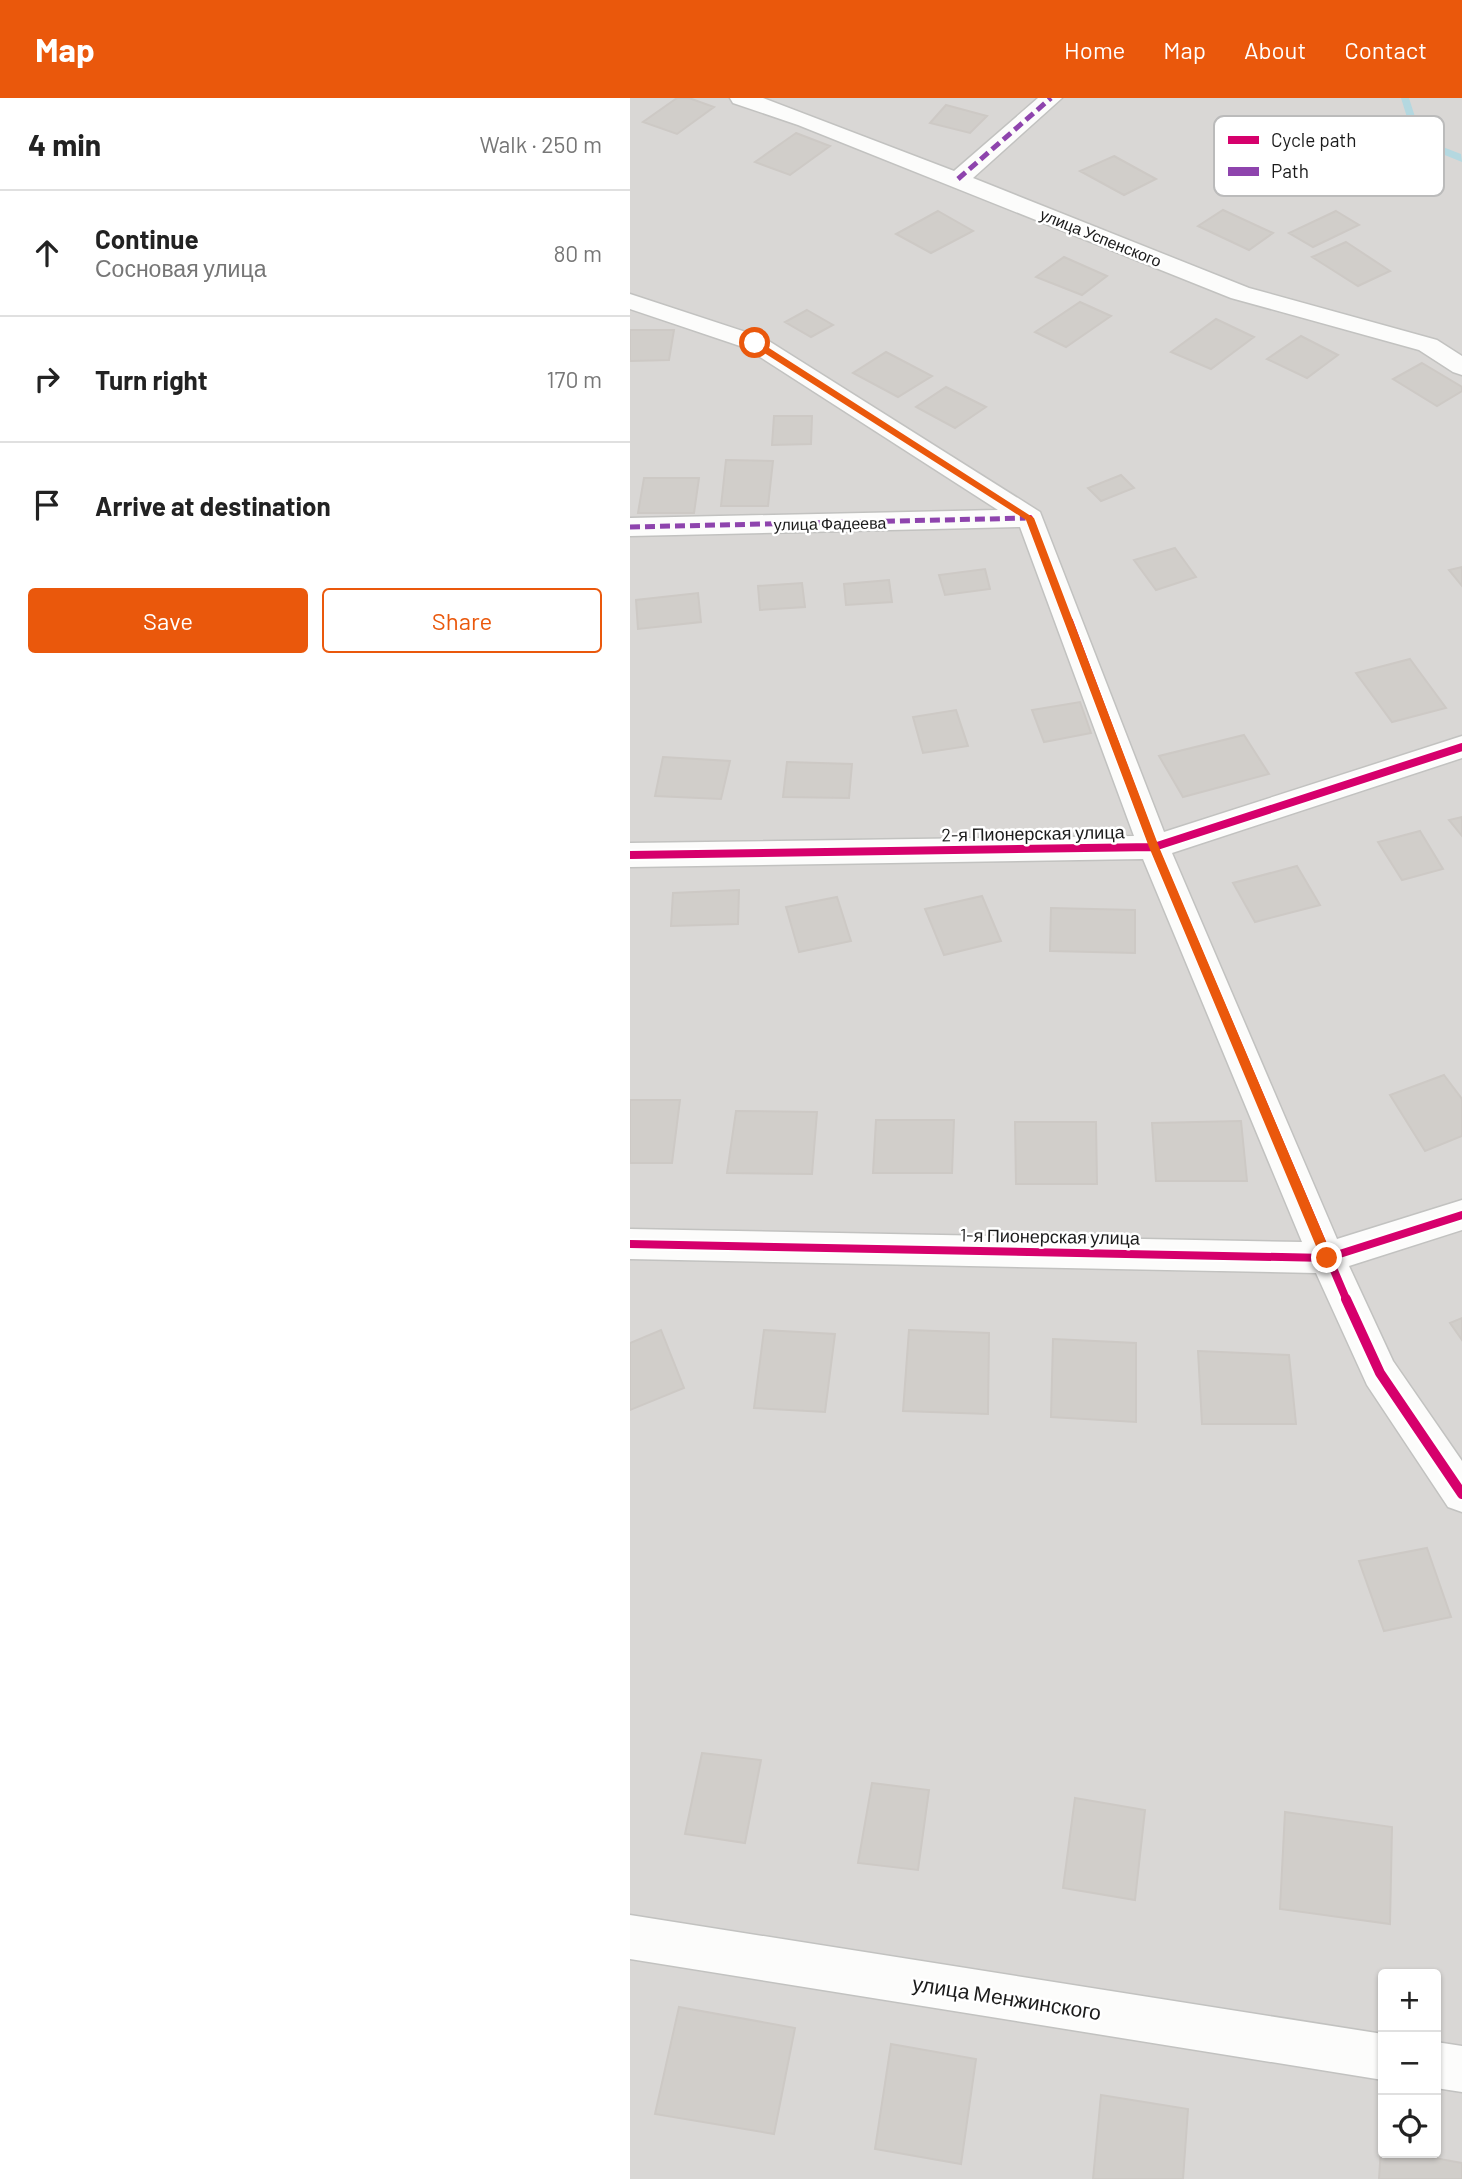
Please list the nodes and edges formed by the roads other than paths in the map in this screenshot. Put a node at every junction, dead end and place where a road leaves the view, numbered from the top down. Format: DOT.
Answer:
graph roads {
  1 [pos="741,98"];
  2 [pos="1051,98"];
  3 [pos="958,179"];
  4 [pos="630,302"];
  5 [pos="1462,367"];
  6 [pos="1030,518"];
  7 [pos="630,527"];
  8 [pos="1462,747"];
  9 [pos="1154,847"];
  10 [pos="630,855"];
  11 [pos="1462,1215"];
  12 [pos="630,1244"];
  13 [pos="1327,1258"];
  14 [pos="1462,1494"];
  15 [pos="630,1937"];
  16 [pos="1378,2056"];
  17 [pos="1441,2066"];
  18 [pos="1462,2069"];
  1 -- 3 [label="street, улица Успенского"];
  2 -- 3 [label="street"];
  3 -- 5 [label="street, улица Успенского"];
  4 -- 6 [label="street"];
  6 -- 7 [label="street, улица Фадеева"];
  6 -- 9 [label="street"];
  8 -- 9 [label="street, 2-я Пионерская улица"];
  9 -- 10 [label="street, 2-я Пионерская улица"];
  9 -- 13 [label="street"];
  11 -- 13 [label="street, 1-я Пионерская улица"];
  12 -- 13 [label="street, 1-я Пионерская улица"];
  13 -- 14 [label="street"];
  15 -- 16 [label="street, улица Менжинского"];
  17 -- 18 [label="street"];
}
